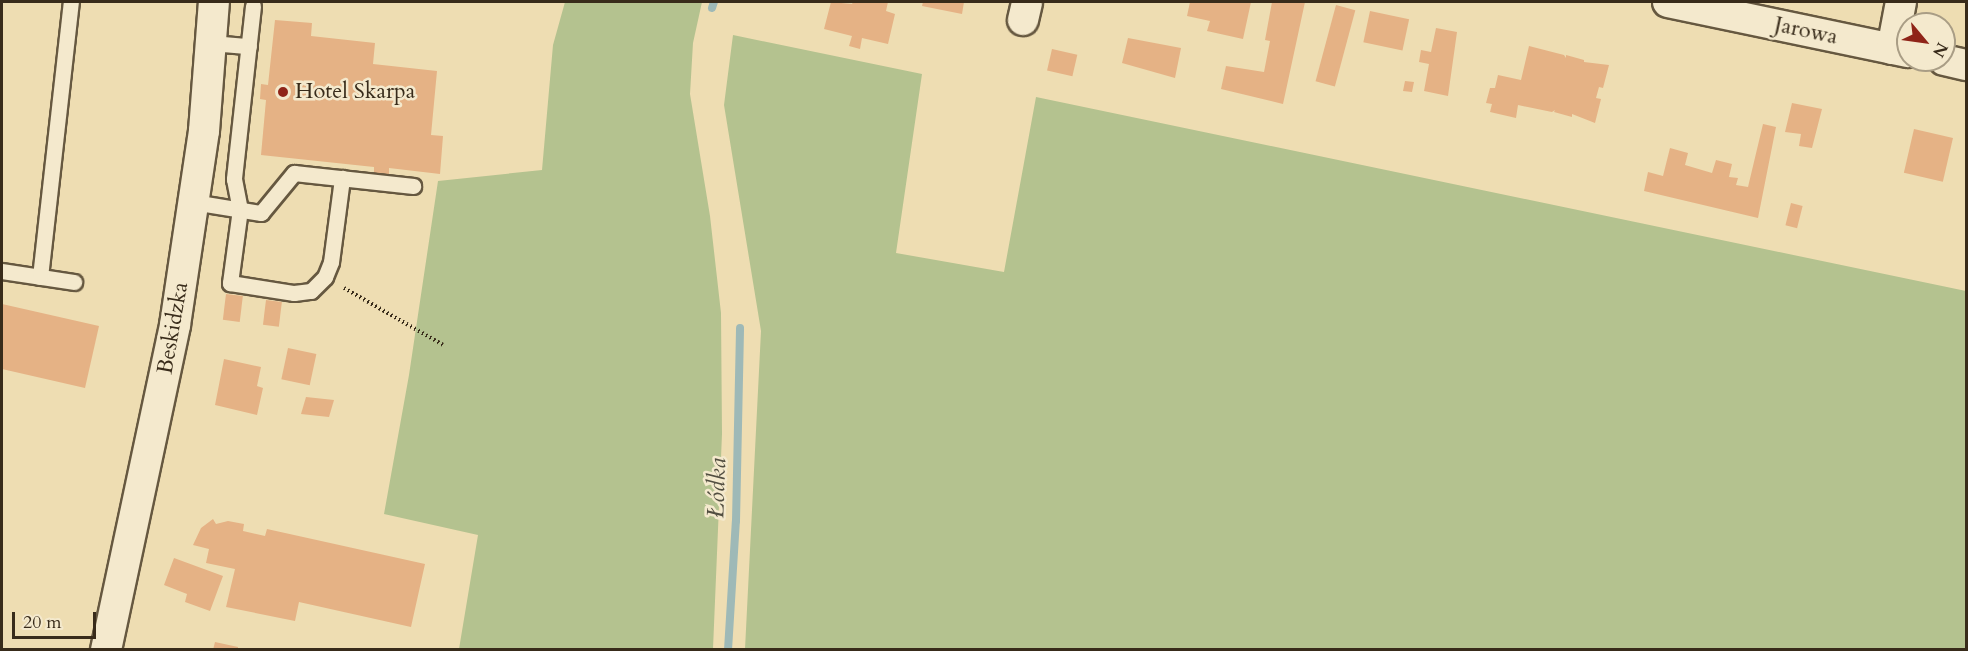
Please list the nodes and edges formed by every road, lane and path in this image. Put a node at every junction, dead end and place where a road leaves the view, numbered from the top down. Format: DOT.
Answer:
graph roads {
  1 [pos="71,2"];
  2 [pos="214,2"];
  3 [pos="1668,2"];
  4 [pos="253,6"];
  5 [pos="211,43"];
  6 [pos="249,46"];
  7 [pos="1896,49"];
  8 [pos="342,178"];
  9 [pos="413,186"];
  10 [pos="194,202"];
  11 [pos="240,209"];
  12 [pos="2,271"];
  13 [pos="40,277"];
  14 [pos="325,277"];
  15 [pos="74,282"];
  16 [pos="443,345"];
  17 [pos="106,650"];
  1 -- 13 [label="lane"];
  2 -- 5 [label="street, Beskidzka"];
  3 -- 7 [label="street, Jarowa"];
  4 -- 6 [label="lane"];
  5 -- 6 [label="lane"];
  5 -- 10 [label="street, Beskidzka"];
  6 -- 11 [label="lane"];
  8 -- 9 [label="lane"];
  8 -- 11 [label="lane"];
  8 -- 14 [label="lane"];
  10 -- 11 [label="lane"];
  10 -- 17 [label="street, Beskidzka"];
  11 -- 14 [label="lane"];
  12 -- 13 [label="lane"];
  13 -- 15 [label="lane"];
  14 -- 16 [label="path"];
}
